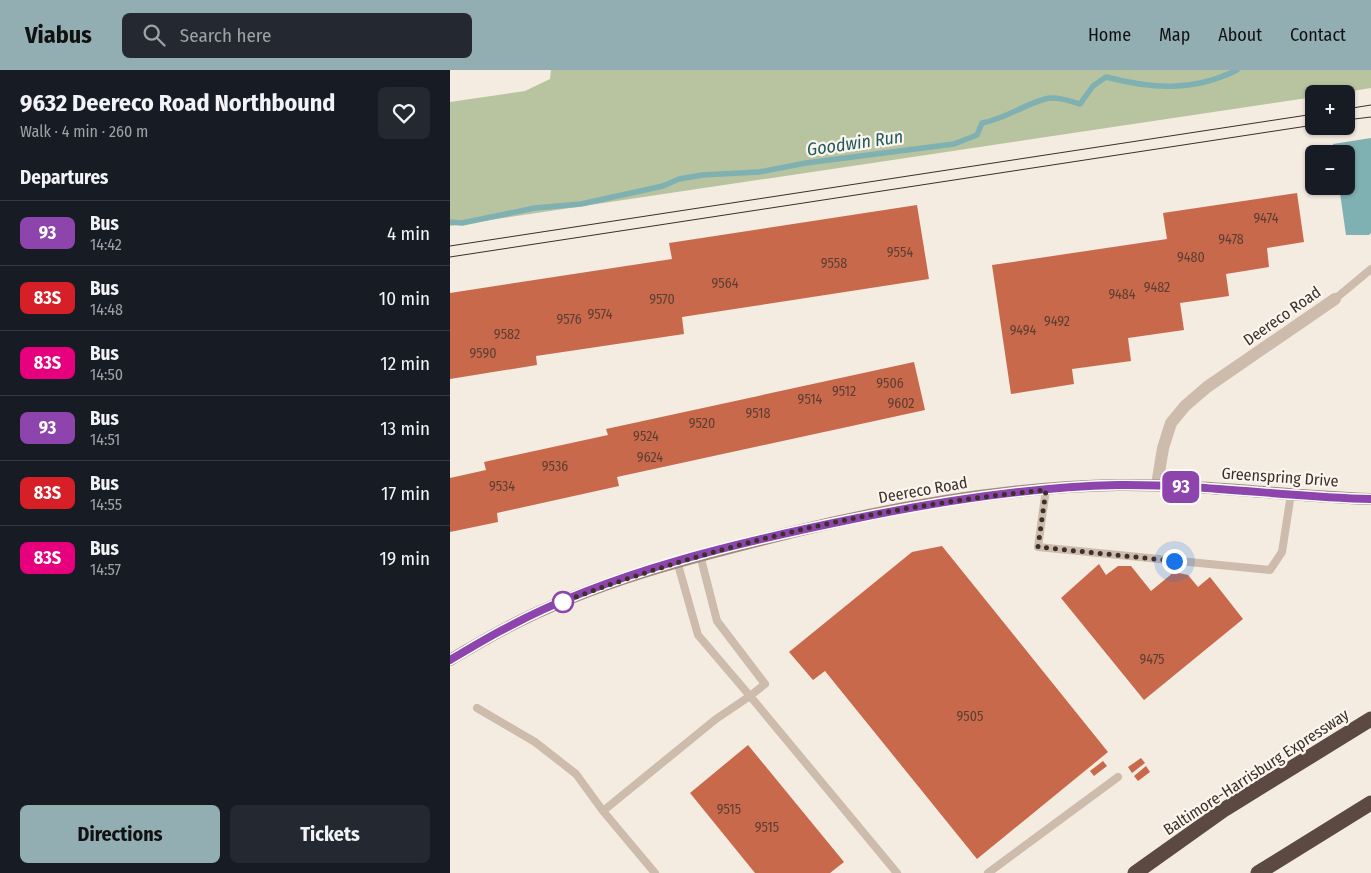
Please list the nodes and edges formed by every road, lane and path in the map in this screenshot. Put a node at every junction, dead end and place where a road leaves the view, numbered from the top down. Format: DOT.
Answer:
graph roads {
  1 [pos="1371,269"];
  2 [pos="1335,299"];
  3 [pos="1157,485"];
  4 [pos="1046,490"];
  5 [pos="1291,494"];
  6 [pos="1371,499"];
  7 [pos="700,555"];
  8 [pos="677,561"];
  9 [pos="450,660"];
  10 [pos="750,696"];
  11 [pos="477,708"];
  12 [pos="1371,719"];
  13 [pos="1118,777"];
  14 [pos="1371,803"];
  15 [pos="603,811"];
  16 [pos="655,873"];
  17 [pos="897,873"];
  18 [pos="988,873"];
  19 [pos="1135,873"];
  20 [pos="1258,873"];
  1 -- 2 [label="lane"];
  2 -- 3 [label="street, Deereco Road"];
  3 -- 4 [label="main road, Deereco Road"];
  3 -- 5 [label="main road, Greenspring Drive"];
  4 -- 5 [label="lane"];
  4 -- 7 [label="main road, Deereco Road"];
  5 -- 6 [label="main road, Greenspring Drive"];
  7 -- 8 [label="main road, Deereco Road"];
  7 -- 10 [label="lane"];
  8 -- 9 [label="main road, Deereco Road"];
  8 -- 10 [label="lane"];
  10 -- 15 [label="lane"];
  10 -- 17 [label="lane"];
  11 -- 15 [label="lane"];
  12 -- 19 [label="highway, Baltimore-Harrisburg Expressway"];
  13 -- 18 [label="lane"];
  14 -- 20 [label="highway"];
  15 -- 16 [label="lane"];
}
